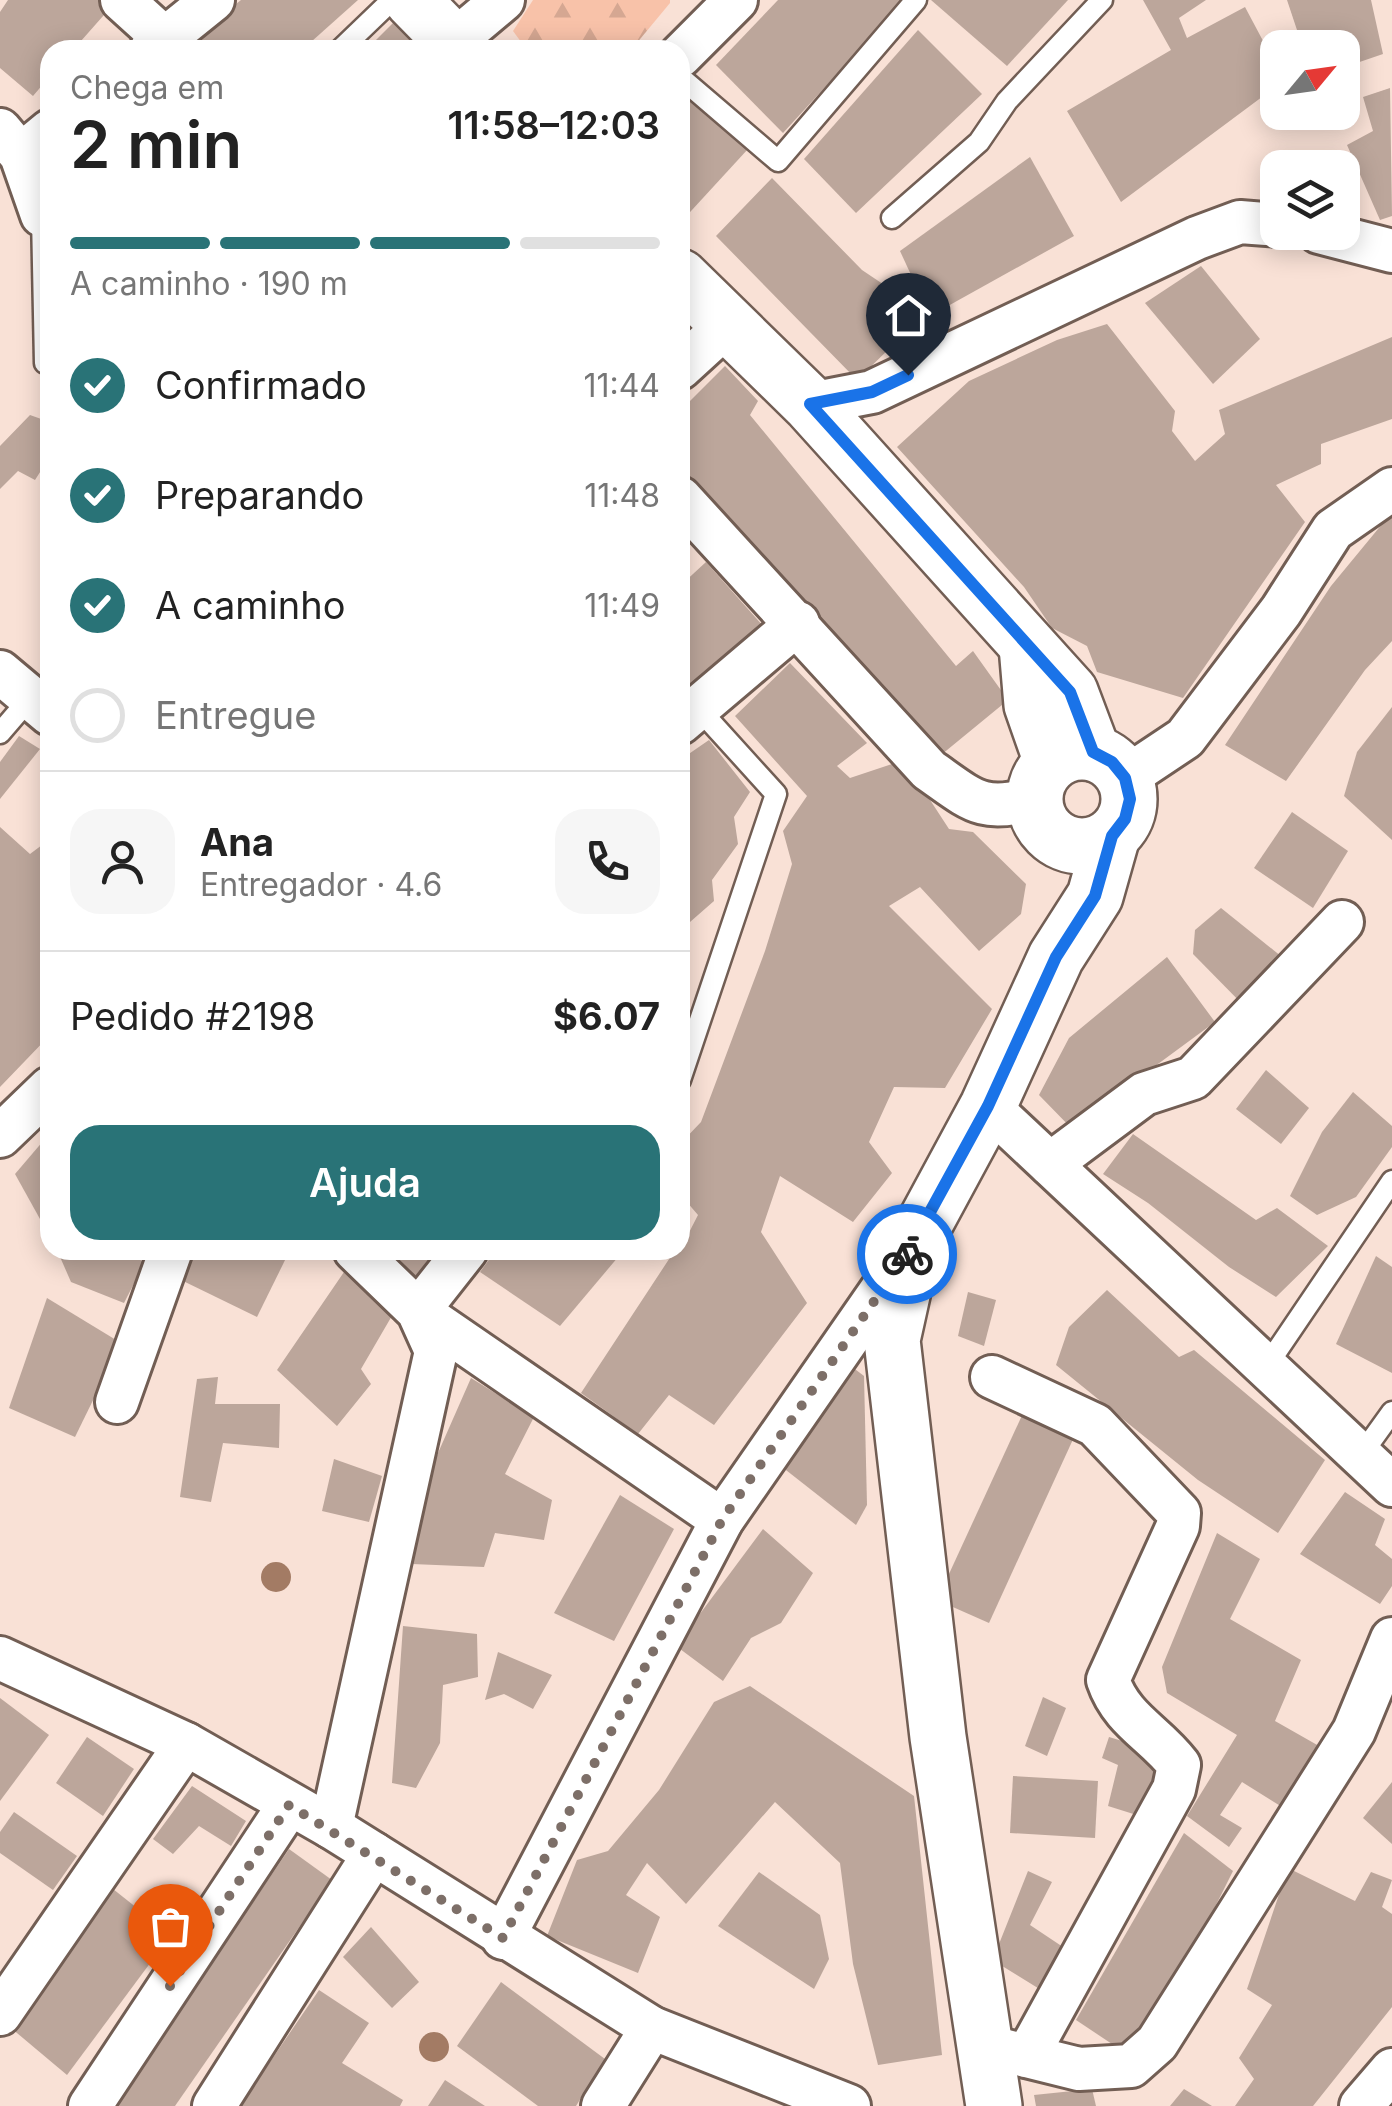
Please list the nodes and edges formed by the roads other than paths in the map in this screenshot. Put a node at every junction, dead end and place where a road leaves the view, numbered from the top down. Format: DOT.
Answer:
graph roads {
  1 [pos="122,0"];
  2 [pos="213,0"];
  3 [pos="392,0"];
  4 [pos="412,0"];
  5 [pos="503,0"];
  6 [pos="736,0"];
  7 [pos="916,0"];
  8 [pos="1102,0"];
  9 [pos="155,40"];
  10 [pos="163,40"];
  11 [pos="350,40"];
  12 [pos="451,40"];
  13 [pos="463,40"];
  14 [pos="690,46"];
  15 [pos="690,86"];
  16 [pos="24,139"];
  17 [pos="40,207"];
  18 [pos="892,218"];
  19 [pos="1260,224"];
  20 [pos="1360,243"];
  21 [pos="1392,251"];
  22 [pos="690,287"];
  23 [pos="727,326"];
  24 [pos="690,359"];
  25 [pos="810,404"];
  26 [pos="1392,489"];
  27 [pos="690,519"];
  28 [pos="798,623"];
  29 [pos="27,694"];
  30 [pos="690,715"];
  31 [pos="690,717"];
  32 [pos="0,733"];
  33 [pos="1072,785"];
  34 [pos="1342,922"];
  35 [pos="1056,957"];
  36 [pos="690,1050"];
  37 [pos="40,1098"];
  38 [pos="988,1106"];
  39 [pos="0,1136"];
  40 [pos="1050,1164"];
  41 [pos="1392,1181"];
  42 [pos="913,1245"];
  43 [pos="167,1260"];
  44 [pos="365,1260"];
  45 [pos="458,1260"];
  46 [pos="418,1311"];
  47 [pos="1266,1366"];
  48 [pos="992,1378"];
  49 [pos="117,1402"];
  50 [pos="1392,1412"];
  51 [pos="1360,1455"];
  52 [pos="1392,1485"];
  53 [pos="722,1520"];
  54 [pos="1392,1639"];
  55 [pos="0,1658"];
  56 [pos="186,1744"];
  57 [pos="289,1805"];
  58 [pos="331,1827"];
  59 [pos="374,1854"];
  60 [pos="503,1938"];
  61 [pos="0,2014"];
  62 [pos="652,2028"];
  63 [pos="1006,2051"];
  64 [pos="1392,2070"];
  65 [pos="90,2106"];
  66 [pos="214,2106"];
  67 [pos="603,2106"];
  68 [pos="849,2106"];
  69 [pos="994,2106"];
  70 [pos="1361,2106"];
  1 -- 9 [label="street"];
  2 -- 10 [label="street"];
  3 -- 11 [label="lane"];
  4 -- 12 [label="main road"];
  5 -- 13 [label="street"];
  6 -- 14 [label="street"];
  7 -- 15 [label="lane"];
  8 -- 18 [label="lane"];
  16 -- 17 [label="street"];
  19 -- 25 [label="street"];
  20 -- 21 [label="street"];
  22 -- 23 [label="main road"];
  23 -- 24 [label="street"];
  23 -- 25 [label="main road"];
  25 -- 33 [label="main road"];
  26 -- 33 [label="street"];
  27 -- 28 [label="street"];
  28 -- 30 [label="street"];
  28 -- 33 [label="street"];
  29 -- 32 [label="lane"];
  31 -- 36 [label="lane"];
  33 -- 35 [label="main road"];
  33 -- 35 [label="main road"];
  34 -- 40 [label="street"];
  35 -- 38 [label="main road"];
  37 -- 39 [label="street"];
  38 -- 40 [label="street"];
  38 -- 42 [label="main road"];
  40 -- 47 [label="street"];
  41 -- 47 [label="lane"];
  42 -- 53 [label="street"];
  42 -- 63 [label="main road"];
  43 -- 49 [label="street"];
  44 -- 46 [label="street"];
  45 -- 46 [label="street"];
  46 -- 53 [label="street"];
  46 -- 58 [label="street"];
  47 -- 51 [label="street"];
  48 -- 63 [label="street"];
  50 -- 51 [label="lane"];
  51 -- 52 [label="street"];
  53 -- 60 [label="street"];
  54 -- 63 [label="street"];
  55 -- 56 [label="street"];
  56 -- 57 [label="street"];
  56 -- 61 [label="street"];
  57 -- 58 [label="street"];
  57 -- 65 [label="street"];
  58 -- 59 [label="street"];
  59 -- 60 [label="street"];
  59 -- 66 [label="street"];
  60 -- 62 [label="street"];
  62 -- 67 [label="street"];
  62 -- 68 [label="street"];
  63 -- 69 [label="main road"];
  64 -- 70 [label="street"];
}
